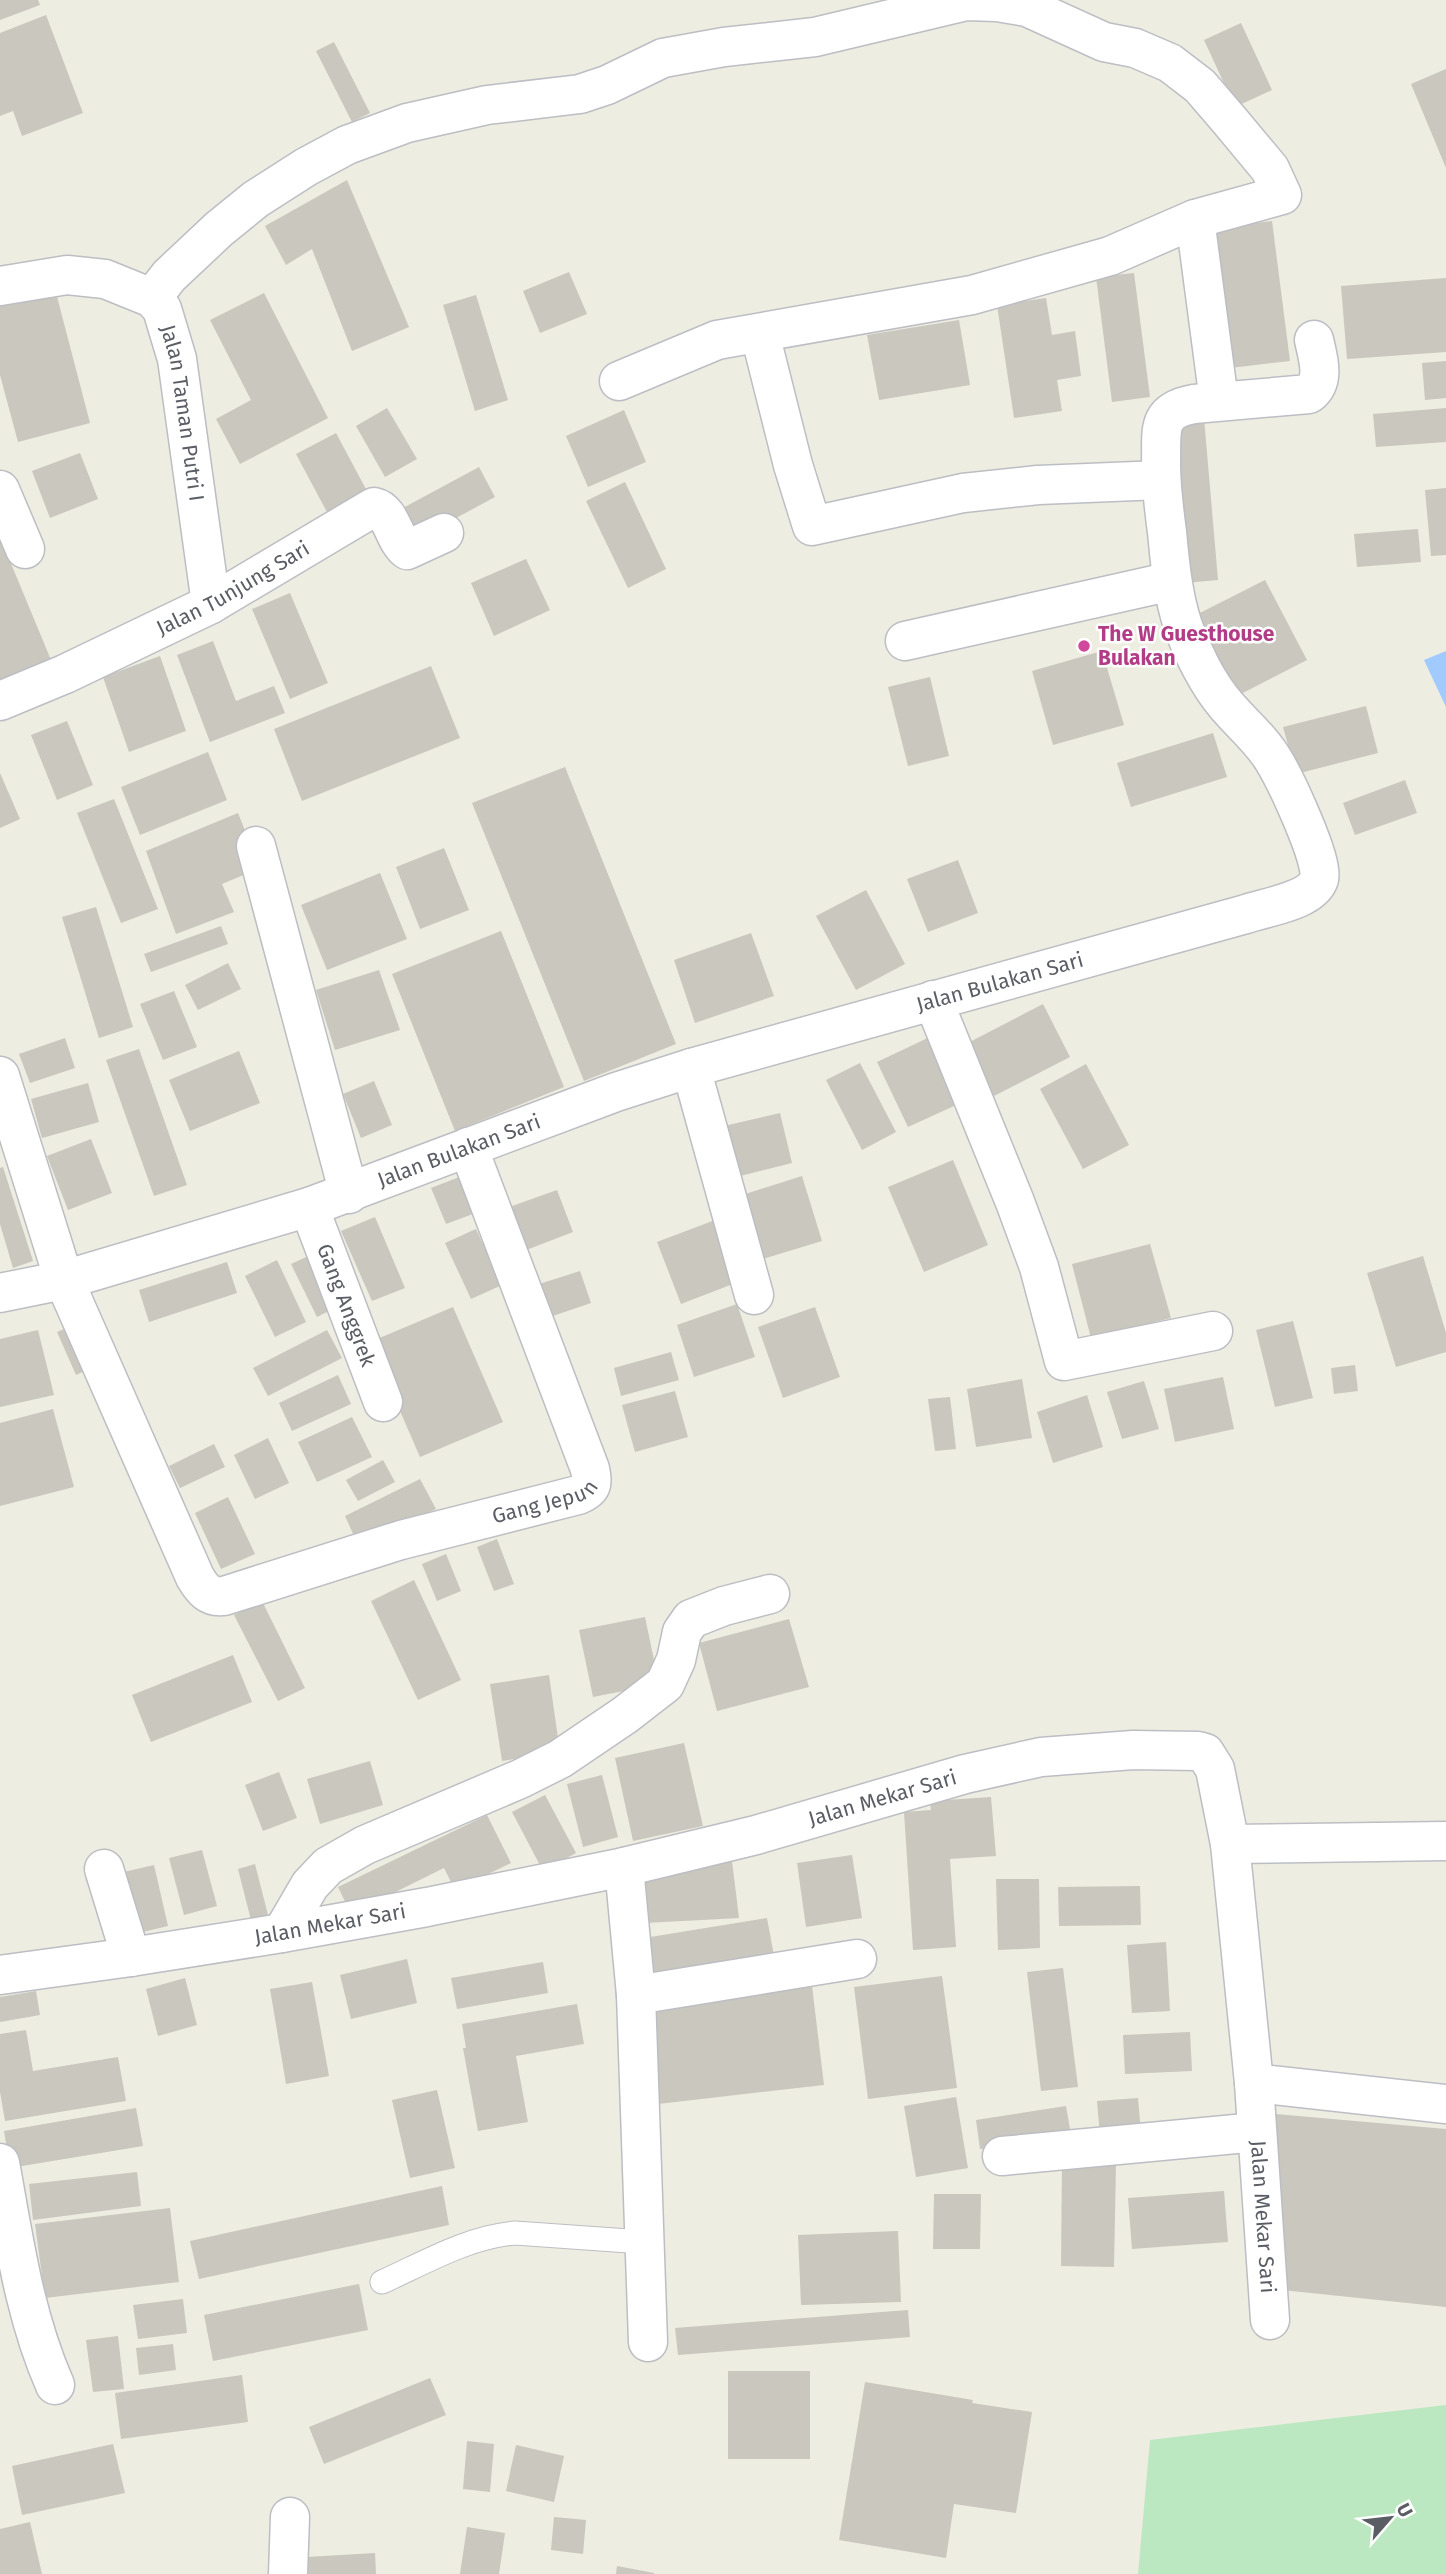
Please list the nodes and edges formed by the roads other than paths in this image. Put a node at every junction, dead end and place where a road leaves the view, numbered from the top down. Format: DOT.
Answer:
graph roads {
  1 [pos="1195,219"];
  2 [pos="0,286"];
  3 [pos="152,298"];
  4 [pos="760,334"];
  5 [pos="1314,340"];
  6 [pos="619,381"];
  7 [pos="1219,401"];
  8 [pos="1161,480"];
  9 [pos="0,490"];
  10 [pos="444,533"];
  11 [pos="26,549"];
  12 [pos="1172,581"];
  13 [pos="211,604"];
  14 [pos="905,641"];
  15 [pos="0,701"];
  16 [pos="256,846"];
  17 [pos="933,1000"];
  18 [pos="691,1068"];
  19 [pos="0,1076"];
  20 [pos="468,1147"];
  21 [pos="349,1194"];
  22 [pos="309,1207"];
  23 [pos="64,1280"];
  24 [pos="0,1293"];
  25 [pos="754,1295"];
  26 [pos="1213,1331"];
  27 [pos="383,1402"];
  28 [pos="771,1594"];
  29 [pos="1446,1841"];
  30 [pos="1230,1844"];
  31 [pos="624,1867"];
  32 [pos="104,1869"];
  33 [pos="282,1933"];
  34 [pos="131,1957"];
  35 [pos="857,1959"];
  36 [pos="0,1975"];
  37 [pos="636,1995"];
  38 [pos="1254,2082"];
  39 [pos="1446,2104"];
  40 [pos="1257,2132"];
  41 [pos="1002,2156"];
  42 [pos="0,2163"];
  43 [pos="643,2242"];
  44 [pos="382,2282"];
  45 [pos="15,2318"];
  46 [pos="1270,2320"];
  47 [pos="648,2343"];
  48 [pos="55,2385"];
  49 [pos="290,2517"];
  50 [pos="288,2574"];
  1 -- 3 [label="street"];
  1 -- 4 [label="street"];
  1 -- 7 [label="street"];
  2 -- 3 [label="street, Jalan Taman Putri I"];
  3 -- 13 [label="street, Jalan Taman Putri I"];
  4 -- 6 [label="street"];
  4 -- 8 [label="street"];
  5 -- 7 [label="street, Jalan Bulakan Sari"];
  7 -- 8 [label="street, Jalan Bulakan Sari"];
  8 -- 12 [label="street, Jalan Bulakan Sari"];
  9 -- 11 [label="street"];
  10 -- 13 [label="street, Jalan Tunjung Sari"];
  12 -- 14 [label="street"];
  12 -- 17 [label="street, Jalan Bulakan Sari"];
  13 -- 15 [label="street, Jalan Tunjung Sari"];
  16 -- 21 [label="street"];
  17 -- 18 [label="street, Jalan Bulakan Sari"];
  17 -- 26 [label="street"];
  18 -- 20 [label="street, Jalan Bulakan Sari"];
  18 -- 25 [label="street"];
  19 -- 23 [label="street"];
  20 -- 21 [label="street, Jalan Bulakan Sari"];
  20 -- 23 [label="street, Gang Jepun"];
  21 -- 22 [label="street, Jalan Bulakan Sari"];
  22 -- 23 [label="street, Jalan Bulakan Sari"];
  22 -- 27 [label="street, Gang Anggrek"];
  23 -- 24 [label="street, Jalan Bulakan Sari"];
  28 -- 33 [label="street"];
  29 -- 30 [label="street"];
  30 -- 31 [label="street, Jalan Mekar Sari"];
  30 -- 38 [label="street, Jalan Mekar Sari"];
  31 -- 33 [label="street, Jalan Mekar Sari"];
  31 -- 37 [label="street"];
  32 -- 34 [label="street"];
  33 -- 34 [label="street, Jalan Mekar Sari"];
  34 -- 36 [label="street, Jalan Mekar Sari"];
  35 -- 37 [label="street"];
  37 -- 43 [label="street"];
  38 -- 39 [label="street"];
  38 -- 40 [label="street, Jalan Mekar Sari"];
  40 -- 41 [label="street"];
  40 -- 46 [label="street, Jalan Mekar Sari"];
  42 -- 45 [label="street"];
  43 -- 44 [label="lane"];
  43 -- 47 [label="street"];
  45 -- 48 [label="street"];
  49 -- 50 [label="street"];
}
